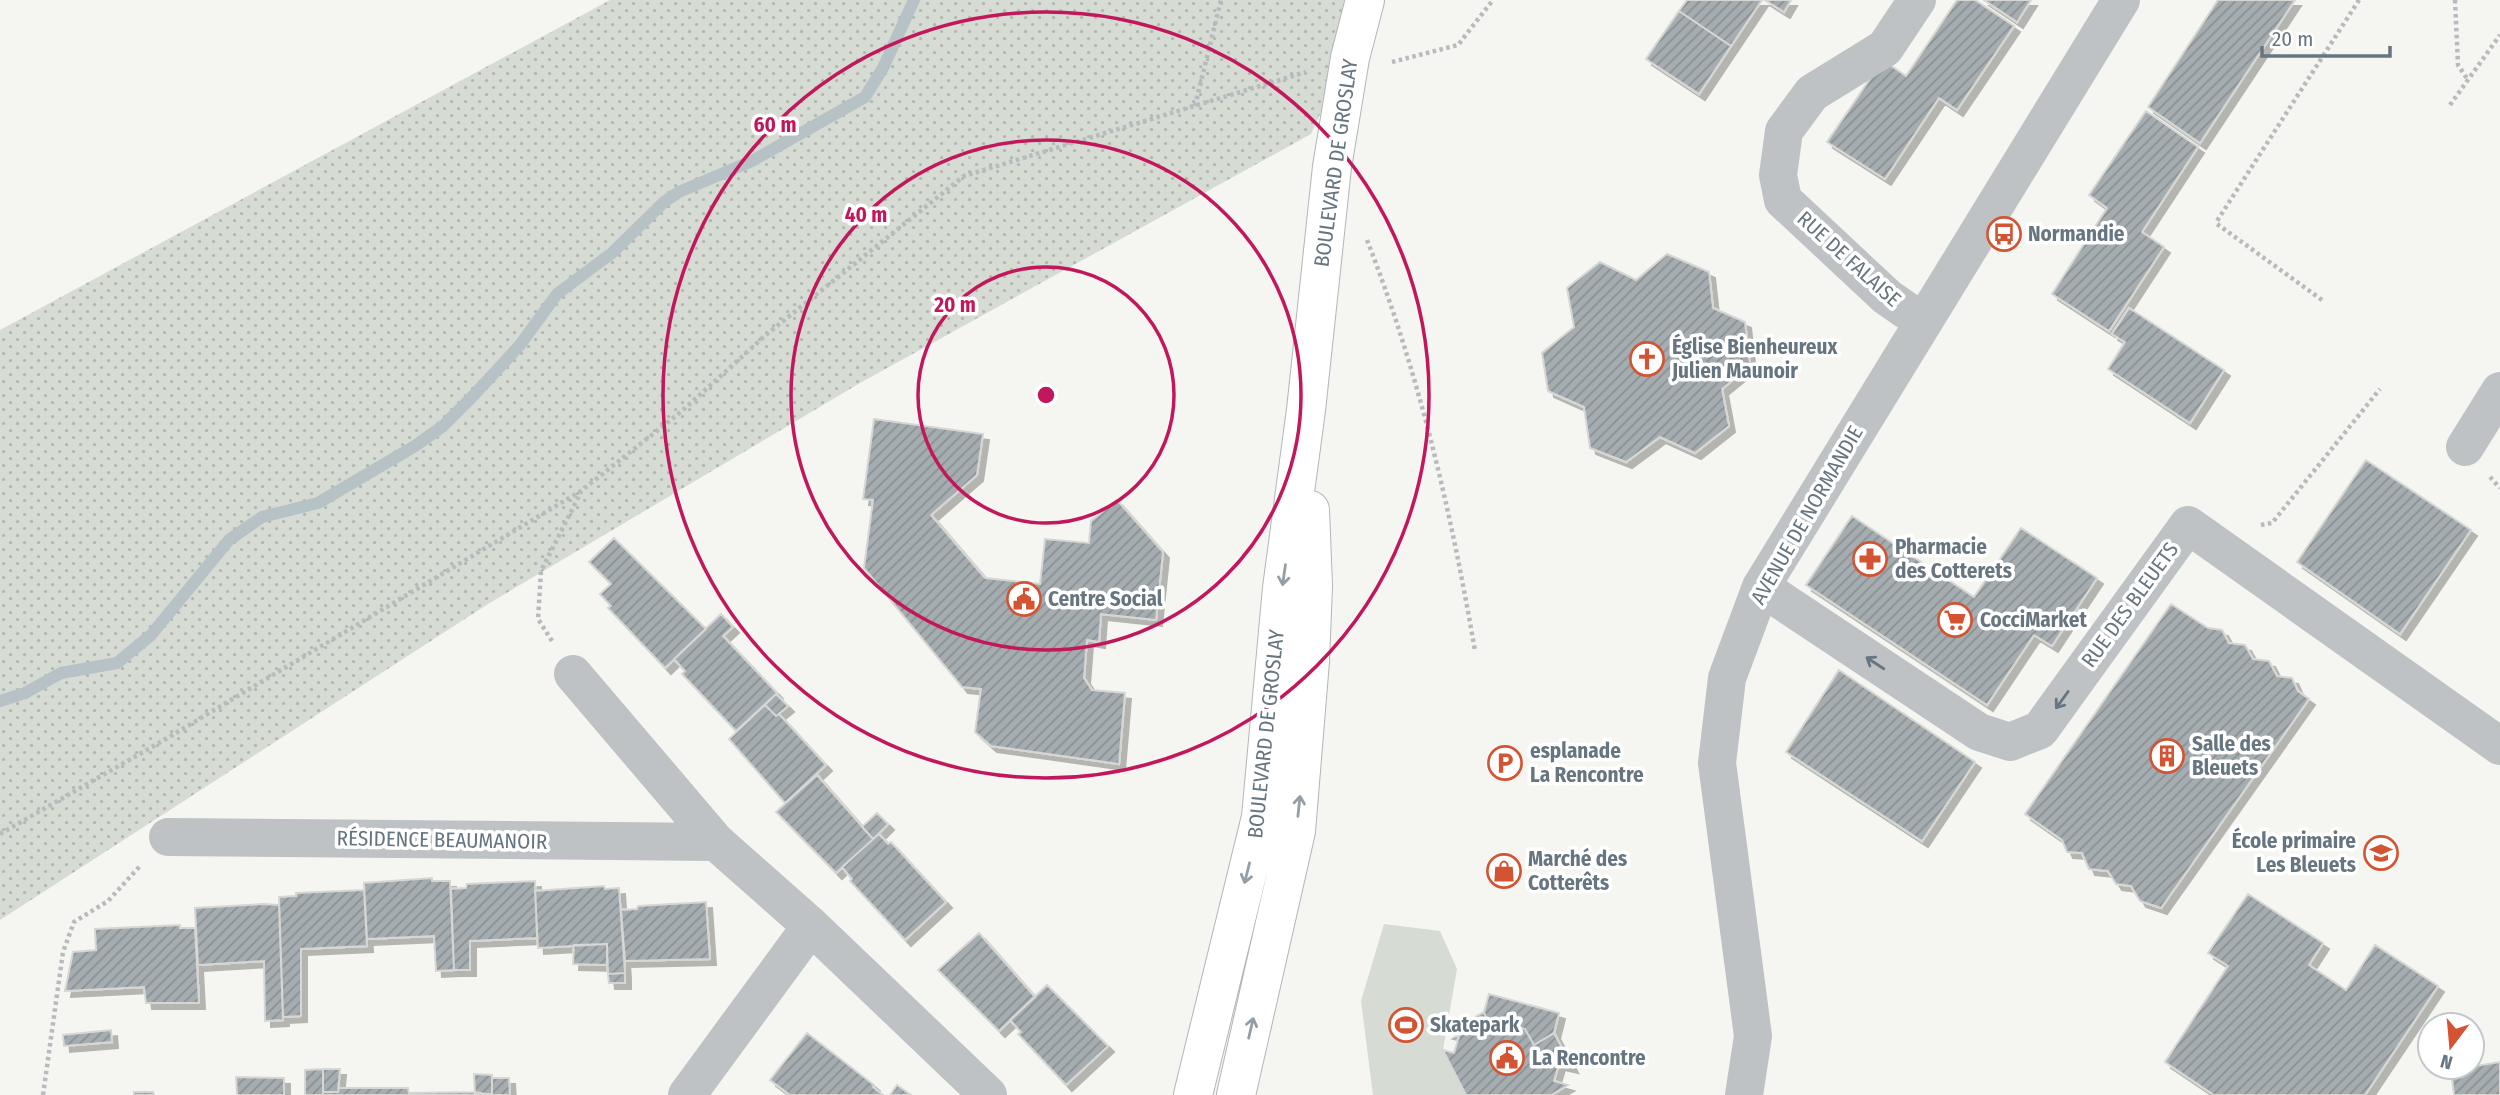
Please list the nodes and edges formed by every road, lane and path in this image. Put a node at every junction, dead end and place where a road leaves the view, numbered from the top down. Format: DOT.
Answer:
graph roads {
  1 [pos="1221,0"];
  2 [pos="1365,0"];
  3 [pos="1493,0"];
  4 [pos="1917,0"];
  5 [pos="2121,0"];
  6 [pos="2359,0"];
  7 [pos="2455,0"];
  8 [pos="2500,35"];
  9 [pos="1350,58"];
  10 [pos="2468,80"];
  11 [pos="2450,105"];
  12 [pos="1195,106"];
  13 [pos="1362,229"];
  14 [pos="2322,300"];
  15 [pos="1923,322"];
  16 [pos="2380,389"];
  17 [pos="2500,391"];
  18 [pos="1306,410"];
  19 [pos="2465,447"];
  20 [pos="581,491"];
  21 [pos="2272,523"];
  22 [pos="1761,587"];
  23 [pos="1475,651"];
  24 [pos="573,674"];
  25 [pos="2500,747"];
  26 [pos="0,834"];
  27 [pos="168,836"];
  28 [pos="716,842"];
  29 [pos="811,926"];
  30 [pos="43,1095"];
  31 [pos="687,1095"];
  32 [pos="988,1095"];
  33 [pos="1193,1095"];
  34 [pos="1236,1095"];
  35 [pos="1744,1095"];
  1 -- 12 [label="path"];
  2 -- 9 [label="main road, BOULEVARD DE GROSLAY"];
  3 -- 9 [label="path"];
  4 -- 15 [label="street, RUE DE FALAISE"];
  5 -- 15 [label="street, AVENUE DE NORMANDIE"];
  6 -- 14 [label="path"];
  7 -- 10 [label="path"];
  8 -- 10 [label="path"];
  9 -- 12 [label="path"];
  9 -- 18 [label="main road, BOULEVARD DE GROSLAY"];
  10 -- 11 [label="path"];
  12 -- 20 [label="path"];
  13 -- 23 [label="path"];
  15 -- 22 [label="street, AVENUE DE NORMANDIE"];
  16 -- 21 [label="path"];
  17 -- 19 [label="street"];
  18 -- 33 [label="main road, BOULEVARD DE GROSLAY, one-way"];
  34 -- 18 [label="main road, BOULEVARD DE GROSLAY, one-way"];
  20 -- 24 [label="path"];
  20 -- 26 [label="path"];
  25 -- 22 [label="street, RUE DES BLEUETS, one-way"];
  22 -- 35 [label="street, AVENUE DE NORMANDIE"];
  24 -- 28 [label="street"];
  27 -- 28 [label="street, RÉSIDENCE BEAUMANOIR"];
  27 -- 30 [label="path"];
  28 -- 29 [label="street"];
  29 -- 31 [label="street"];
  29 -- 32 [label="street"];
}
